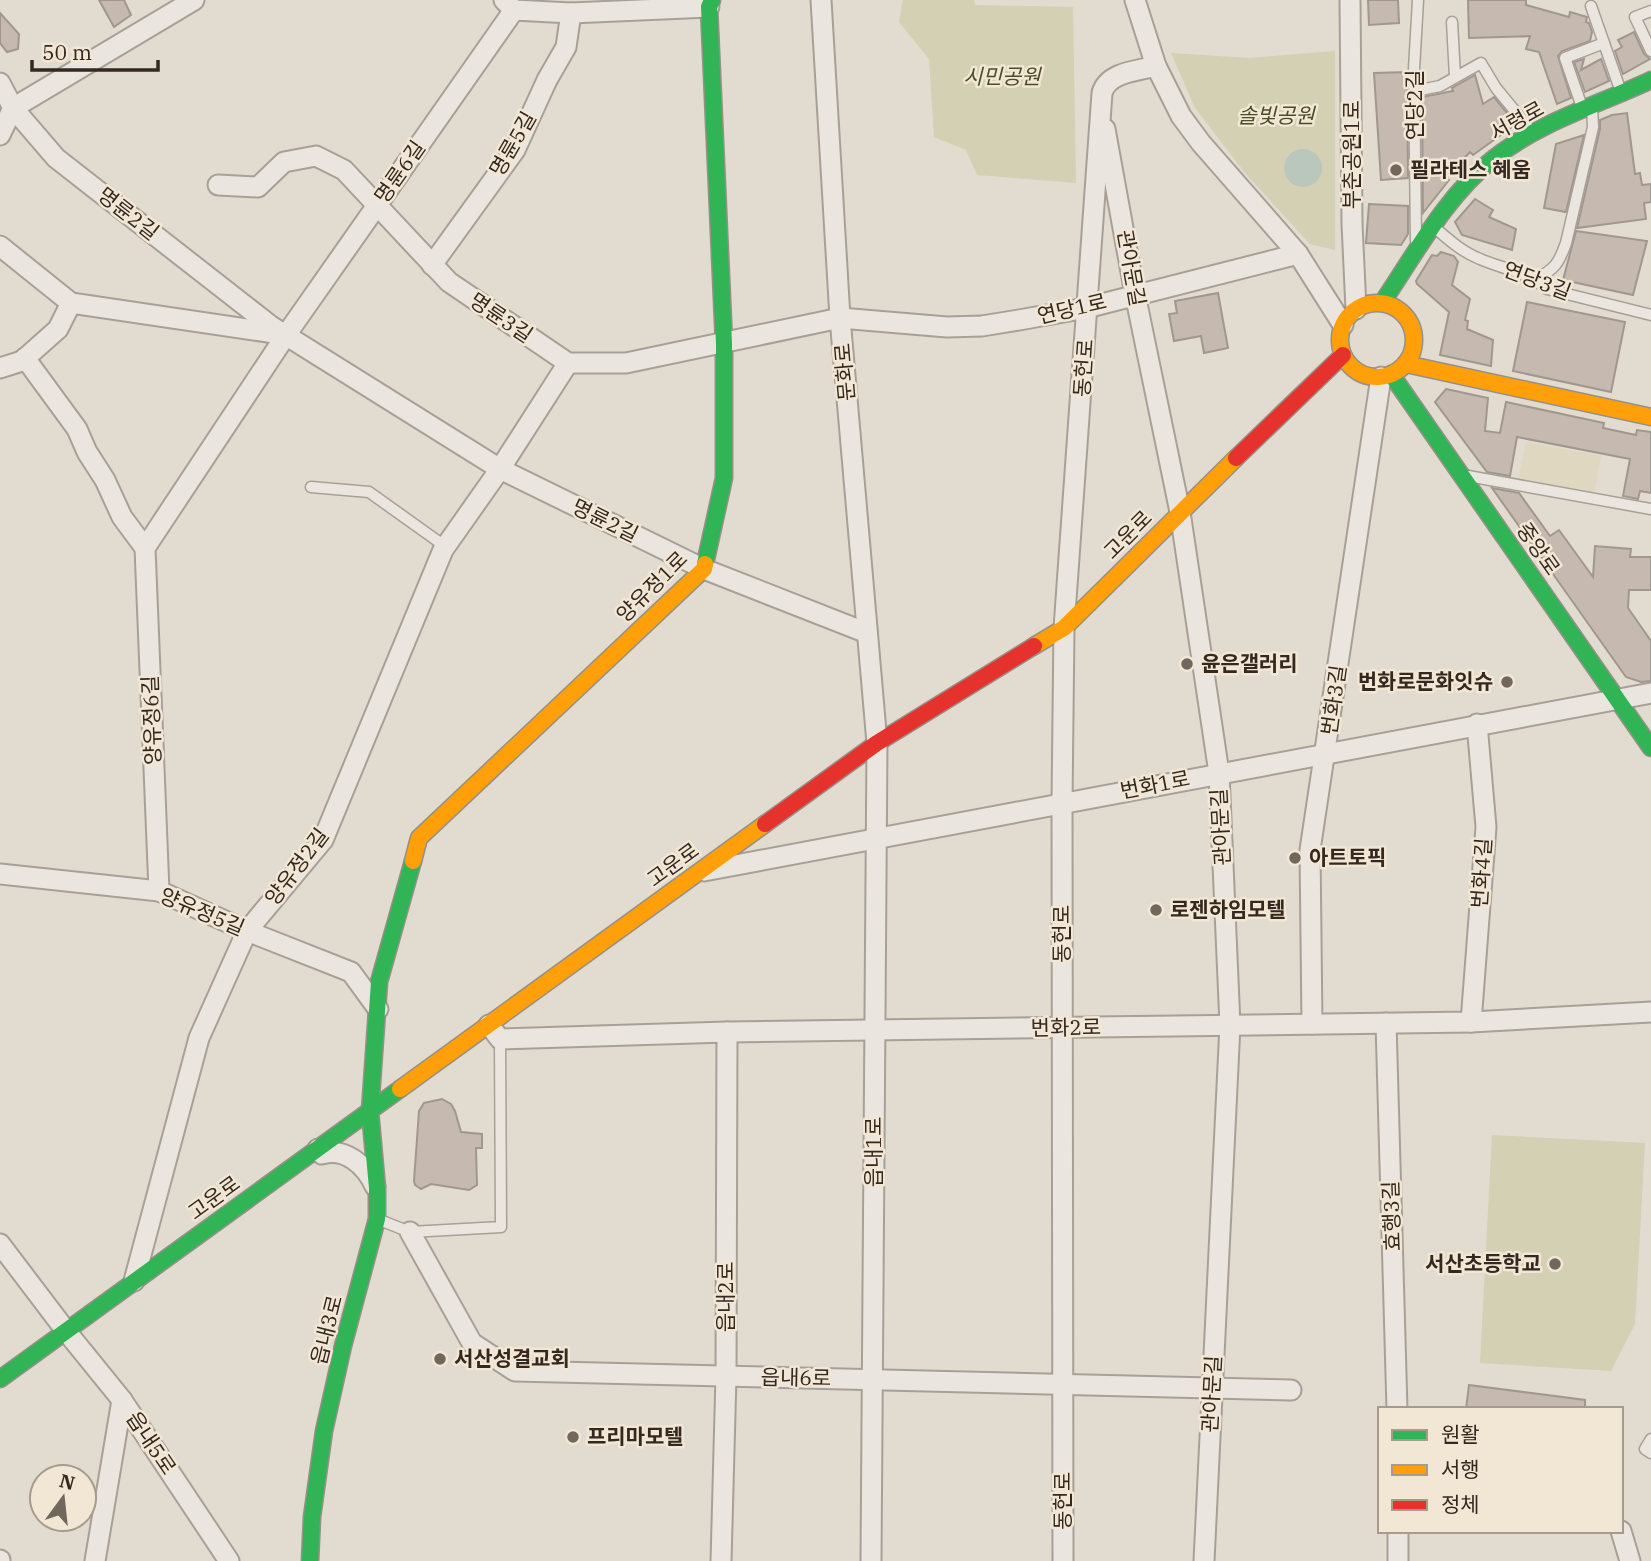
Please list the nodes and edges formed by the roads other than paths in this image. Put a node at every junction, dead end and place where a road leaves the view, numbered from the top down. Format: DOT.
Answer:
graph roads {
  1 [pos="194,0"];
  2 [pos="821,0"];
  3 [pos="1135,0"];
  4 [pos="1350,0"];
  5 [pos="1418,0"];
  6 [pos="710,4"];
  7 [pos="509,5"];
  8 [pos="1591,6"];
  9 [pos="164,8"];
  10 [pos="1651,10"];
  11 [pos="571,13"];
  12 [pos="1452,22"];
  13 [pos="1604,43"];
  14 [pos="1651,51"];
  15 [pos="1156,66"];
  16 [pos="1455,77"];
  17 [pos="1651,80"];
  18 [pos="0,83"];
  19 [pos="1415,91"];
  20 [pos="1622,93"];
  21 [pos="1101,104"];
  22 [pos="13,108"];
  23 [pos="1588,109"];
  24 [pos="1533,134"];
  25 [pos="0,135"];
  26 [pos="218,186"];
  27 [pos="376,206"];
  28 [pos="1433,226"];
  29 [pos="0,246"];
  30 [pos="1416,252"];
  31 [pos="1298,254"];
  32 [pos="432,265"];
  33 [pos="1536,279"];
  34 [pos="1135,294"];
  35 [pos="71,303"];
  36 [pos="1382,303"];
  37 [pos="1086,308"];
  38 [pos="1356,309"];
  39 [pos="1651,315"];
  40 [pos="840,318"];
  41 [pos="1343,326"];
  42 [pos="286,335"];
  43 [pos="724,344"];
  44 [pos="1343,355"];
  45 [pos="25,358"];
  46 [pos="568,363"];
  47 [pos="1406,364"];
  48 [pos="0,368"];
  49 [pos="1386,376"];
  50 [pos="1651,417"];
  51 [pos="500,469"];
  52 [pos="1460,474"];
  53 [pos="311,487"];
  54 [pos="1651,509"];
  55 [pos="1180,512"];
  56 [pos="446,547"];
  57 [pos="145,548"];
  58 [pos="704,569"];
  59 [pos="1064,628"];
  60 [pos="867,633"];
  61 [pos="1651,692"];
  62 [pos="1616,699"];
  63 [pos="1477,724"];
  64 [pos="877,743"];
  65 [pos="1651,748"];
  66 [pos="1326,753"];
  67 [pos="1219,773"];
  68 [pos="1062,803"];
  69 [pos="876,838"];
  70 [pos="700,872"];
  71 [pos="0,874"];
  72 [pos="159,891"];
  73 [pos="247,931"];
  74 [pos="378,1009"];
  75 [pos="1651,1012"];
  76 [pos="1471,1022"];
  77 [pos="1386,1023"];
  78 [pos="1312,1024"];
  79 [pos="1230,1025"];
  80 [pos="1062,1028"];
  81 [pos="875,1030"];
  82 [pos="494,1032"];
  83 [pos="727,1032"];
  84 [pos="370,1111"];
  85 [pos="317,1149"];
  86 [pos="377,1191"];
  87 [pos="377,1219"];
  88 [pos="410,1232"];
  89 [pos="0,1244"];
  90 [pos="134,1281"];
  91 [pos="66,1331"];
  92 [pos="726,1376"];
  93 [pos="0,1379"];
  94 [pos="873,1380"];
  95 [pos="1063,1384"];
  96 [pos="1213,1388"];
  97 [pos="1291,1390"];
  98 [pos="122,1400"];
  99 [pos="1397,1407"];
  100 [pos="1651,1439"];
  101 [pos="1651,1453"];
  102 [pos="1398,1533"];
  103 [pos="1622,1533"];
  104 [pos="95,1561"];
  105 [pos="229,1561"];
  106 [pos="310,1561"];
  107 [pos="721,1561"];
  108 [pos="871,1561"];
  109 [pos="1063,1561"];
  110 [pos="1204,1561"];
  111 [pos="1398,1561"];
  112 [pos="1630,1561"];
  1 -- 9 [label="street"];
  2 -- 40 [label="street, 문화로"];
  3 -- 15 [label="street"];
  4 -- 38 [label="street, 부춘공원1로"];
  5 -- 19 [label="lane, 연당2길"];
  6 -- 11 [label="street"];
  6 -- 43 [label="street, 양유정1로"];
  7 -- 11 [label="street"];
  7 -- 27 [label="street, 명륜6길"];
  8 -- 13 [label="lane"];
  9 -- 22 [label="street"];
  10 -- 14 [label="lane"];
  11 -- 32 [label="street, 명륜5길"];
  12 -- 16 [label="lane"];
  13 -- 20 [label="lane"];
  13 -- 23 [label="lane"];
  15 -- 21 [label="street, 관아문길"];
  15 -- 31 [label="street"];
  16 -- 19 [label="lane"];
  16 -- 24 [label="lane"];
  17 -- 20 [label="street, 서령로"];
  18 -- 22 [label="street, 명륜2길"];
  19 -- 30 [label="lane, 연당2길"];
  20 -- 23 [label="street, 서령로"];
  21 -- 34 [label="street, 관아문길"];
  21 -- 37 [label="street, 관아문길"];
  22 -- 25 [label="street"];
  22 -- 42 [label="street, 명륜2길"];
  23 -- 24 [label="street, 서령로"];
  23 -- 33 [label="lane"];
  24 -- 28 [label="street, 서령로"];
  26 -- 27 [label="street, 명륜3길"];
  27 -- 32 [label="street, 명륜3길"];
  27 -- 42 [label="street, 명륜6길"];
  28 -- 30 [label="street, 서령로"];
  28 -- 33 [label="lane, 연당3길"];
  29 -- 35 [label="street"];
  30 -- 36 [label="street, 서령로"];
  31 -- 34 [label="street, 연당1로"];
  31 -- 41 [label="street"];
  32 -- 46 [label="street, 명륜3길"];
  33 -- 39 [label="lane, 연당3길"];
  34 -- 37 [label="street, 연당1로"];
  34 -- 55 [label="street, 관아문길"];
  35 -- 42 [label="street, 명륜2길"];
  35 -- 45 [label="street"];
  36 -- 38 [label="street"];
  36 -- 47 [label="street"];
  37 -- 40 [label="street, 연당1로"];
  37 -- 59 [label="street, 동헌로"];
  38 -- 41 [label="street"];
  40 -- 43 [label="street"];
  40 -- 60 [label="street, 문화로"];
  41 -- 44 [label="street"];
  42 -- 51 [label="street, 명륜2길"];
  42 -- 57 [label="street"];
  43 -- 46 [label="street"];
  43 -- 58 [label="street, 양유정1로"];
  44 -- 49 [label="street"];
  44 -- 55 [label="street, 고운로"];
  45 -- 48 [label="street"];
  45 -- 57 [label="street"];
  46 -- 51 [label="street"];
  47 -- 49 [label="street"];
  47 -- 50 [label="street"];
  49 -- 52 [label="street, 중앙로"];
  49 -- 66 [label="street, 번화3길"];
  51 -- 56 [label="street, 양유정2길"];
  51 -- 58 [label="street, 명륜2길"];
  52 -- 54 [label="lane"];
  52 -- 62 [label="street, 중앙로"];
  53 -- 56 [label="lane"];
  55 -- 59 [label="street, 고운로"];
  55 -- 67 [label="street, 관아문길"];
  56 -- 73 [label="street, 양유정2길"];
  57 -- 72 [label="street, 양유정6길"];
  58 -- 60 [label="street, 명륜2길"];
  58 -- 74 [label="street, 양유정1로"];
  59 -- 64 [label="street, 고운로"];
  59 -- 68 [label="street, 동헌로"];
  60 -- 64 [label="street, 문화로"];
  61 -- 62 [label="street, 번화1로"];
  62 -- 63 [label="street, 번화1로"];
  62 -- 65 [label="street, 중앙로"];
  63 -- 66 [label="street, 번화1로"];
  63 -- 76 [label="street, 번화4길"];
  64 -- 69 [label="street, 읍내1로"];
  64 -- 70 [label="street, 고운로"];
  66 -- 67 [label="street, 번화1로"];
  66 -- 78 [label="street, 번화3길"];
  67 -- 68 [label="street, 번화1로"];
  67 -- 79 [label="street, 관아문길"];
  68 -- 69 [label="street, 번화1로"];
  68 -- 80 [label="street, 동헌로"];
  69 -- 70 [label="street, 번화1로"];
  69 -- 81 [label="street, 읍내1로"];
  70 -- 82 [label="street, 고운로"];
  71 -- 72 [label="street, 양유정5길"];
  72 -- 73 [label="street, 양유정5길"];
  73 -- 74 [label="street, 양유정5길"];
  73 -- 90 [label="street, 양유정2길"];
  74 -- 84 [label="street, 양유정1로"];
  75 -- 76 [label="street, 번화2로"];
  76 -- 77 [label="street, 번화2로"];
  77 -- 78 [label="street, 번화2로"];
  77 -- 99 [label="street, 효행3길"];
  78 -- 79 [label="street, 번화2로"];
  79 -- 80 [label="street, 번화2로"];
  79 -- 96 [label="street, 관아문길"];
  80 -- 81 [label="street, 번화2로"];
  80 -- 95 [label="street, 동헌로"];
  81 -- 83 [label="street, 번화2로"];
  81 -- 94 [label="street, 읍내1로"];
  82 -- 83 [label="street, 번화2로"];
  82 -- 84 [label="street, 고운로"];
  82 -- 88 [label="lane"];
  83 -- 92 [label="street, 읍내2로"];
  84 -- 85 [label="street, 고운로"];
  84 -- 86 [label="street, 읍내3로"];
  85 -- 86 [label="street"];
  85 -- 90 [label="street, 고운로"];
  86 -- 87 [label="street, 읍내3로"];
  87 -- 88 [label="lane"];
  87 -- 106 [label="street, 읍내3로"];
  88 -- 92 [label="street, 읍내6로"];
  89 -- 91 [label="street, 읍내5로"];
  90 -- 91 [label="street, 고운로"];
  91 -- 93 [label="street, 고운로"];
  91 -- 98 [label="street, 읍내5로"];
  92 -- 94 [label="street, 읍내6로"];
  92 -- 107 [label="street, 읍내2로"];
  94 -- 95 [label="street, 읍내6로"];
  94 -- 108 [label="street, 읍내1로"];
  95 -- 96 [label="street, 읍내6로"];
  95 -- 109 [label="street, 동헌로"];
  96 -- 97 [label="street, 읍내6로"];
  96 -- 110 [label="street, 관아문길"];
  98 -- 104 [label="street"];
  98 -- 105 [label="street, 읍내5로"];
  100 -- 101 [label="lane"];
  102 -- 111 [label="street"];
  103 -- 112 [label="street"];
}
